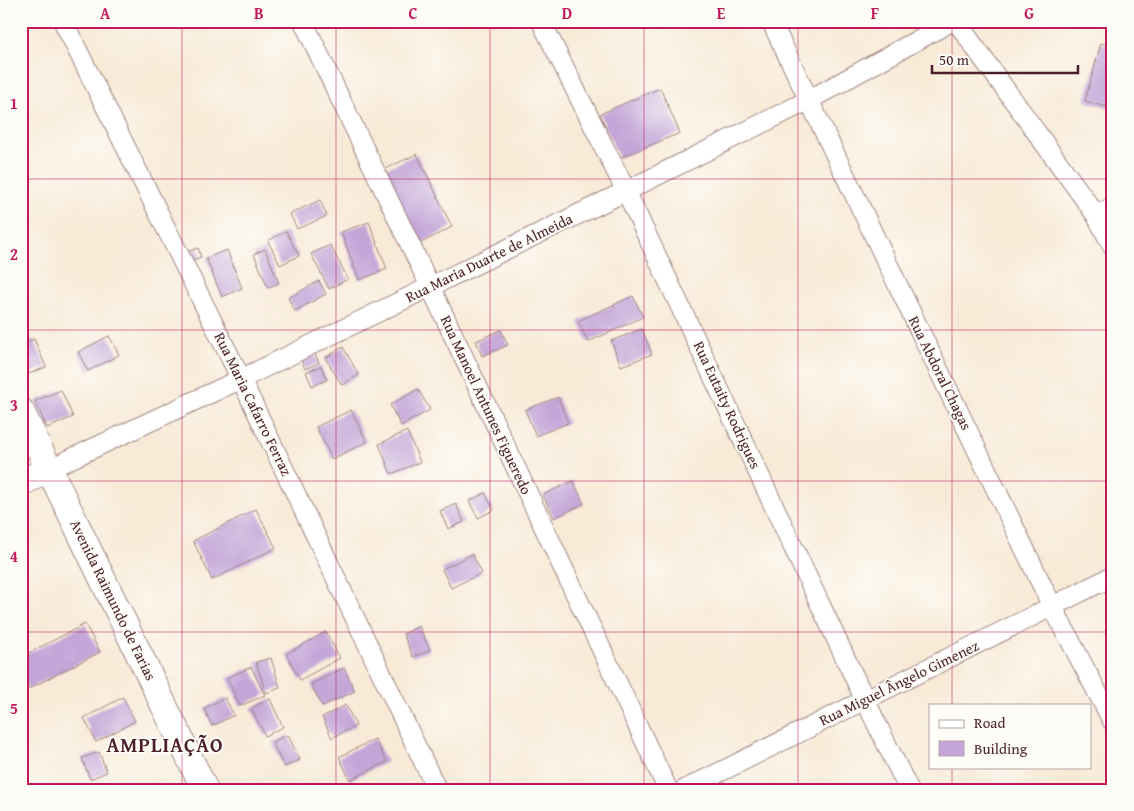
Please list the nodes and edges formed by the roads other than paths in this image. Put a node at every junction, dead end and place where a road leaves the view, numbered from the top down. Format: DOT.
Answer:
graph roads {
  1 [pos="63,21"];
  2 [pos="303,21"];
  3 [pos="541,21"];
  4 [pos="771,21"];
  5 [pos="952,21"];
  6 [pos="956,21"];
  7 [pos="809,100"];
  8 [pos="626,192"];
  9 [pos="1104,211"];
  10 [pos="1113,247"];
  11 [pos="430,286"];
  12 [pos="241,379"];
  13 [pos="21,411"];
  14 [pos="49,469"];
  15 [pos="21,483"];
  16 [pos="1113,576"];
  17 [pos="1052,606"];
  18 [pos="865,700"];
  19 [pos="1113,722"];
  20 [pos="205,790"];
  21 [pos="437,790"];
  22 [pos="668,790"];
  23 [pos="684,790"];
  24 [pos="909,790"];
  1 -- 12 [label="street, Rua Maria Cafarro Ferraz"];
  2 -- 11 [label="street, Rua Manoel Antunes Figueredo"];
  3 -- 8 [label="street, Rua Eutaity Rodrigues"];
  4 -- 7 [label="street, Rua Abdoral Chagas"];
  5 -- 7 [label="street, Rua Maria Duarte de Almeida"];
  6 -- 9 [label="street"];
  7 -- 8 [label="street, Rua Maria Duarte de Almeida"];
  7 -- 17 [label="street, Rua Abdoral Chagas"];
  8 -- 11 [label="street, Rua Maria Duarte de Almeida"];
  8 -- 18 [label="street, Rua Eutaity Rodrigues"];
  9 -- 10 [label="street"];
  11 -- 12 [label="street, Rua Maria Duarte de Almeida"];
  11 -- 22 [label="street, Rua Manoel Antunes Figueredo"];
  12 -- 14 [label="street, Rua Maria Duarte de Almeida"];
  12 -- 21 [label="street, Rua Maria Cafarro Ferraz"];
  13 -- 14 [label="street, Avenida Raimundo de Farias"];
  14 -- 15 [label="street, Rua Maria Duarte de Almeida"];
  14 -- 20 [label="street, Avenida Raimundo de Farias"];
  16 -- 17 [label="street, Rua Miguel Ângelo Gimenez"];
  17 -- 18 [label="street, Rua Miguel Ângelo Gimenez"];
  17 -- 19 [label="street, Rua Abdoral Chagas"];
  18 -- 23 [label="street, Rua Miguel Ângelo Gimenez"];
  18 -- 24 [label="street, Rua Eutaity Rodrigues"];
}
